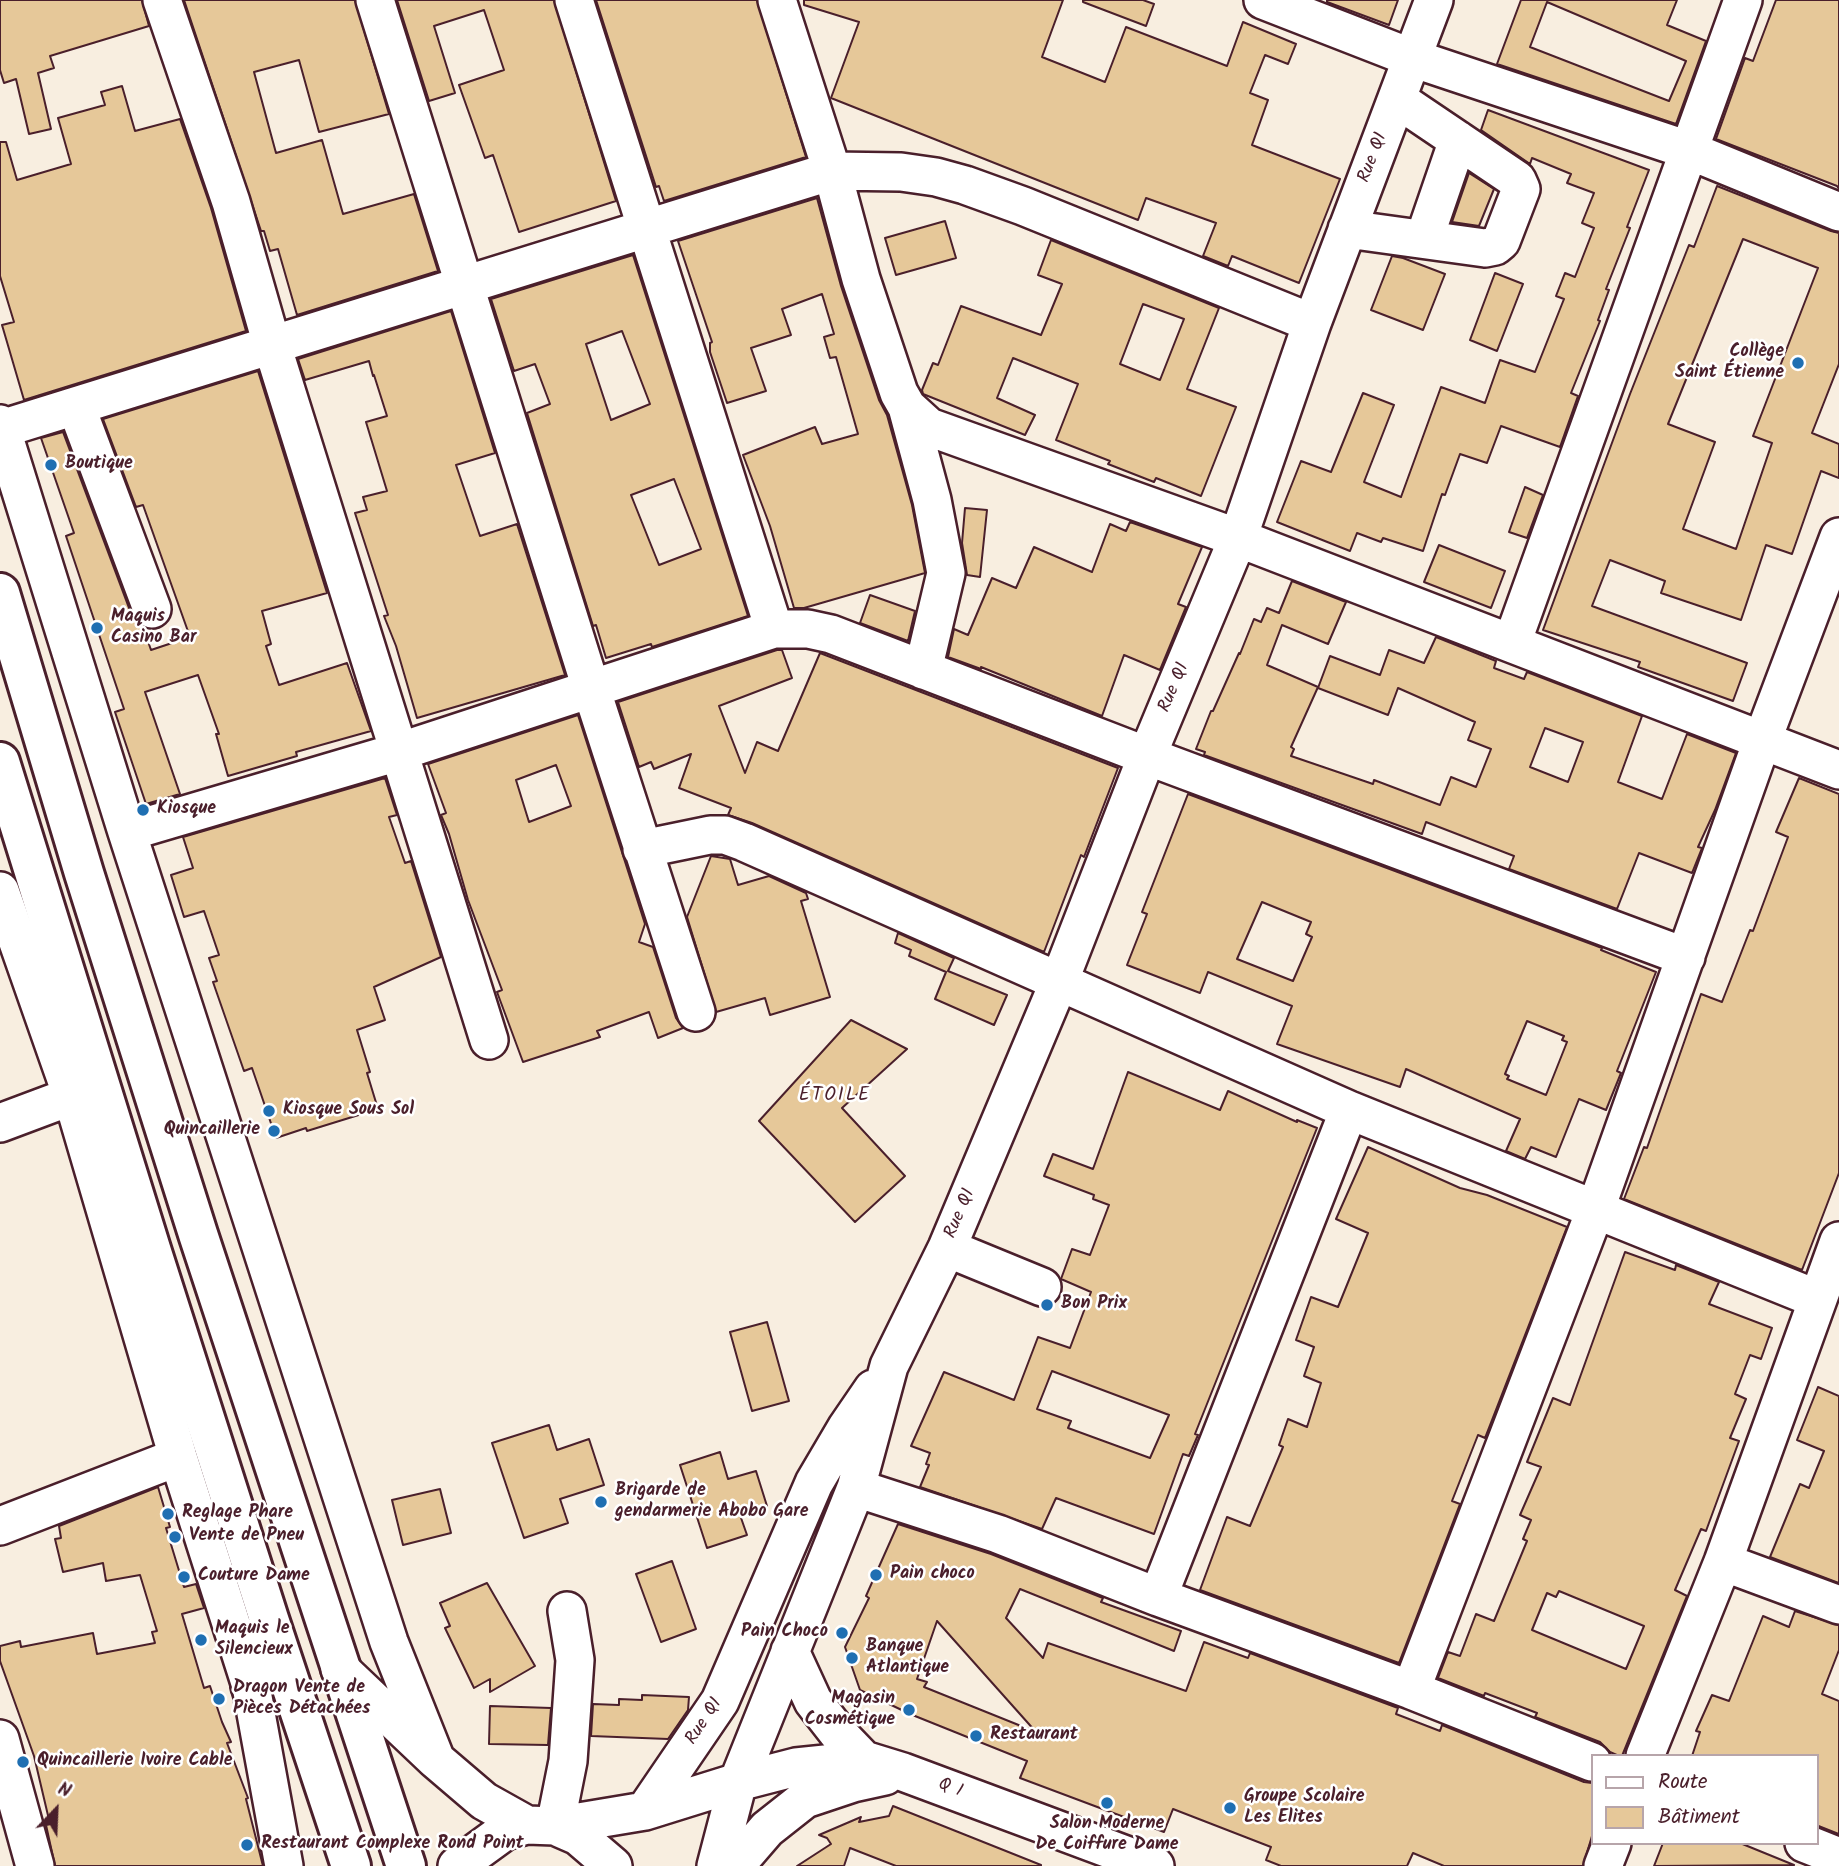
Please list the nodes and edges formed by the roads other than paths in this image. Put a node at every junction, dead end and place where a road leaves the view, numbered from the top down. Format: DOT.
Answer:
graph roads {
  1 [pos="162,0"];
  2 [pos="375,0"];
  3 [pos="574,0"];
  4 [pos="777,0"];
  5 [pos="1263,0"];
  6 [pos="1434,0"];
  7 [pos="1744,0"];
  8 [pos="1412,58"];
  9 [pos="1397,99"];
  10 [pos="1458,140"];
  11 [pos="1688,150"];
  12 [pos="832,172"];
  13 [pos="1839,212"];
  14 [pos="647,228"];
  15 [pos="1347,229"];
  16 [pos="1424,239"];
  17 [pos="464,287"];
  18 [pos="1312,323"];
  19 [pos="272,345"];
  20 [pos="76,406"];
  21 [pos="907,407"];
  22 [pos="1,426"];
  23 [pos="1839,537"];
  24 [pos="1238,538"];
  25 [pos="0,593"];
  26 [pos="152,609"];
  27 [pos="774,629"];
  28 [pos="1512,643"];
  29 [pos="923,670"];
  30 [pos="591,688"];
  31 [pos="1762,741"];
  32 [pos="398,752"];
  33 [pos="1147,755"];
  34 [pos="0,762"];
  35 [pos="1839,770"];
  36 [pos="127,832"];
  37 [pos="642,849"];
  38 [pos="0,891"];
  39 [pos="1686,957"];
  40 [pos="1059,982"];
  41 [pos="696,1012"];
  42 [pos="489,1040"];
  43 [pos="72,1096"];
  44 [pos="1349,1110"];
  45 [pos="0,1124"];
  46 [pos="1595,1211"];
  47 [pos="1839,1241"];
  48 [pos="947,1248"];
  49 [pos="1042,1287"];
  50 [pos="1817,1299"];
  51 [pos="889,1366"];
  52 [pos="178,1457"];
  53 [pos="856,1488"];
  54 [pos="0,1526"];
  55 [pos="1723,1562"];
  56 [pos="1158,1597"];
  57 [pos="1839,1605"];
  58 [pos="567,1611"];
  59 [pos="269,1619"];
  60 [pos="790,1651"];
  61 [pos="340,1669"];
  62 [pos="251,1686"];
  63 [pos="1411,1690"];
  64 [pos="0,1739"];
  65 [pos="1646,1754"];
  66 [pos="436,1760"];
  67 [pos="864,1760"];
  68 [pos="1590,1761"];
  69 [pos="903,1772"];
  70 [pos="738,1782"];
  71 [pos="645,1811"];
  72 [pos="541,1826"];
  73 [pos="1611,1845"];
  74 [pos="1809,1845"];
  75 [pos="1839,1857"];
  76 [pos="35,1866"];
  77 [pos="284,1866"];
  78 [pos="351,1866"];
  79 [pos="406,1866"];
  80 [pos="457,1866"];
  81 [pos="613,1866"];
  82 [pos="716,1866"];
  83 [pos="735,1866"];
  84 [pos="1155,1866"];
  85 [pos="1603,1866"];
  1 -- 19 [label="street"];
  2 -- 17 [label="street"];
  3 -- 14 [label="street"];
  4 -- 12 [label="street"];
  5 -- 8 [label="street"];
  6 -- 8 [label="street, Rue Q1"];
  7 -- 11 [label="street"];
  8 -- 9 [label="street, Rue Q1"];
  8 -- 11 [label="street"];
  9 -- 10 [label="street"];
  9 -- 15 [label="street, Rue Q1"];
  10 -- 16 [label="street"];
  10 -- 16 [label="street"];
  11 -- 13 [label="street"];
  11 -- 28 [label="street"];
  12 -- 14 [label="street"];
  12 -- 18 [label="street"];
  12 -- 21 [label="street"];
  14 -- 17 [label="street"];
  14 -- 27 [label="street"];
  15 -- 16 [label="street"];
  15 -- 18 [label="street, Rue Q1"];
  17 -- 19 [label="street"];
  17 -- 30 [label="street"];
  18 -- 24 [label="street, Rue Q1"];
  19 -- 20 [label="street"];
  19 -- 32 [label="street"];
  20 -- 22 [label="street"];
  20 -- 26 [label="street"];
  21 -- 24 [label="street"];
  21 -- 29 [label="street"];
  22 -- 36 [label="street"];
  23 -- 31 [label="street"];
  24 -- 28 [label="street"];
  24 -- 33 [label="street, Rue Q1"];
  25 -- 61 [label="main road"];
  27 -- 29 [label="street"];
  27 -- 30 [label="street"];
  28 -- 31 [label="street"];
  29 -- 33 [label="street"];
  30 -- 32 [label="street"];
  30 -- 37 [label="street"];
  31 -- 35 [label="street"];
  31 -- 39 [label="street"];
  32 -- 36 [label="street"];
  32 -- 42 [label="street"];
  33 -- 39 [label="street"];
  33 -- 40 [label="street, Rue Q1"];
  34 -- 59 [label="main road"];
  36 -- 66 [label="street"];
  37 -- 40 [label="street"];
  37 -- 41 [label="street"];
  38 -- 43 [label="street"];
  39 -- 46 [label="street"];
  40 -- 44 [label="street"];
  40 -- 48 [label="street, Rue Q1"];
  43 -- 45 [label="street"];
  43 -- 52 [label="street"];
  44 -- 46 [label="street"];
  44 -- 56 [label="street"];
  46 -- 50 [label="street"];
  46 -- 63 [label="street"];
  47 -- 50 [label="street"];
  48 -- 49 [label="street"];
  48 -- 51 [label="street, Rue Q1"];
  50 -- 55 [label="street"];
  51 -- 53 [label="street, Rue Q1"];
  51 -- 71 [label="street, Rue Q1"];
  52 -- 54 [label="street"];
  52 -- 62 [label="street"];
  53 -- 56 [label="street"];
  53 -- 60 [label="street, Rue Q1"];
  55 -- 57 [label="street"];
  55 -- 65 [label="street"];
  56 -- 63 [label="street"];
  58 -- 72 [label="street"];
  59 -- 62 [label="main road"];
  59 -- 78 [label="main road"];
  60 -- 67 [label="street"];
  60 -- 70 [label="street, Rue Q1"];
  61 -- 66 [label="street"];
  61 -- 79 [label="main road"];
  62 -- 77 [label="street"];
  63 -- 68 [label="street"];
  64 -- 76 [label="street"];
  66 -- 72 [label="street"];
  67 -- 69 [label="street, Q 1"];
  67 -- 70 [label="street, Q 1"];
  69 -- 83 [label="street"];
  69 -- 84 [label="street, Q 1"];
  70 -- 71 [label="street, Q 1"];
  70 -- 82 [label="street, Rue Q1"];
  71 -- 72 [label="street, Q 1"];
  72 -- 80 [label="street, Q 1"];
  72 -- 81 [label="street"];
  73 -- 85 [label="street"];
  74 -- 75 [label="street"];
}
